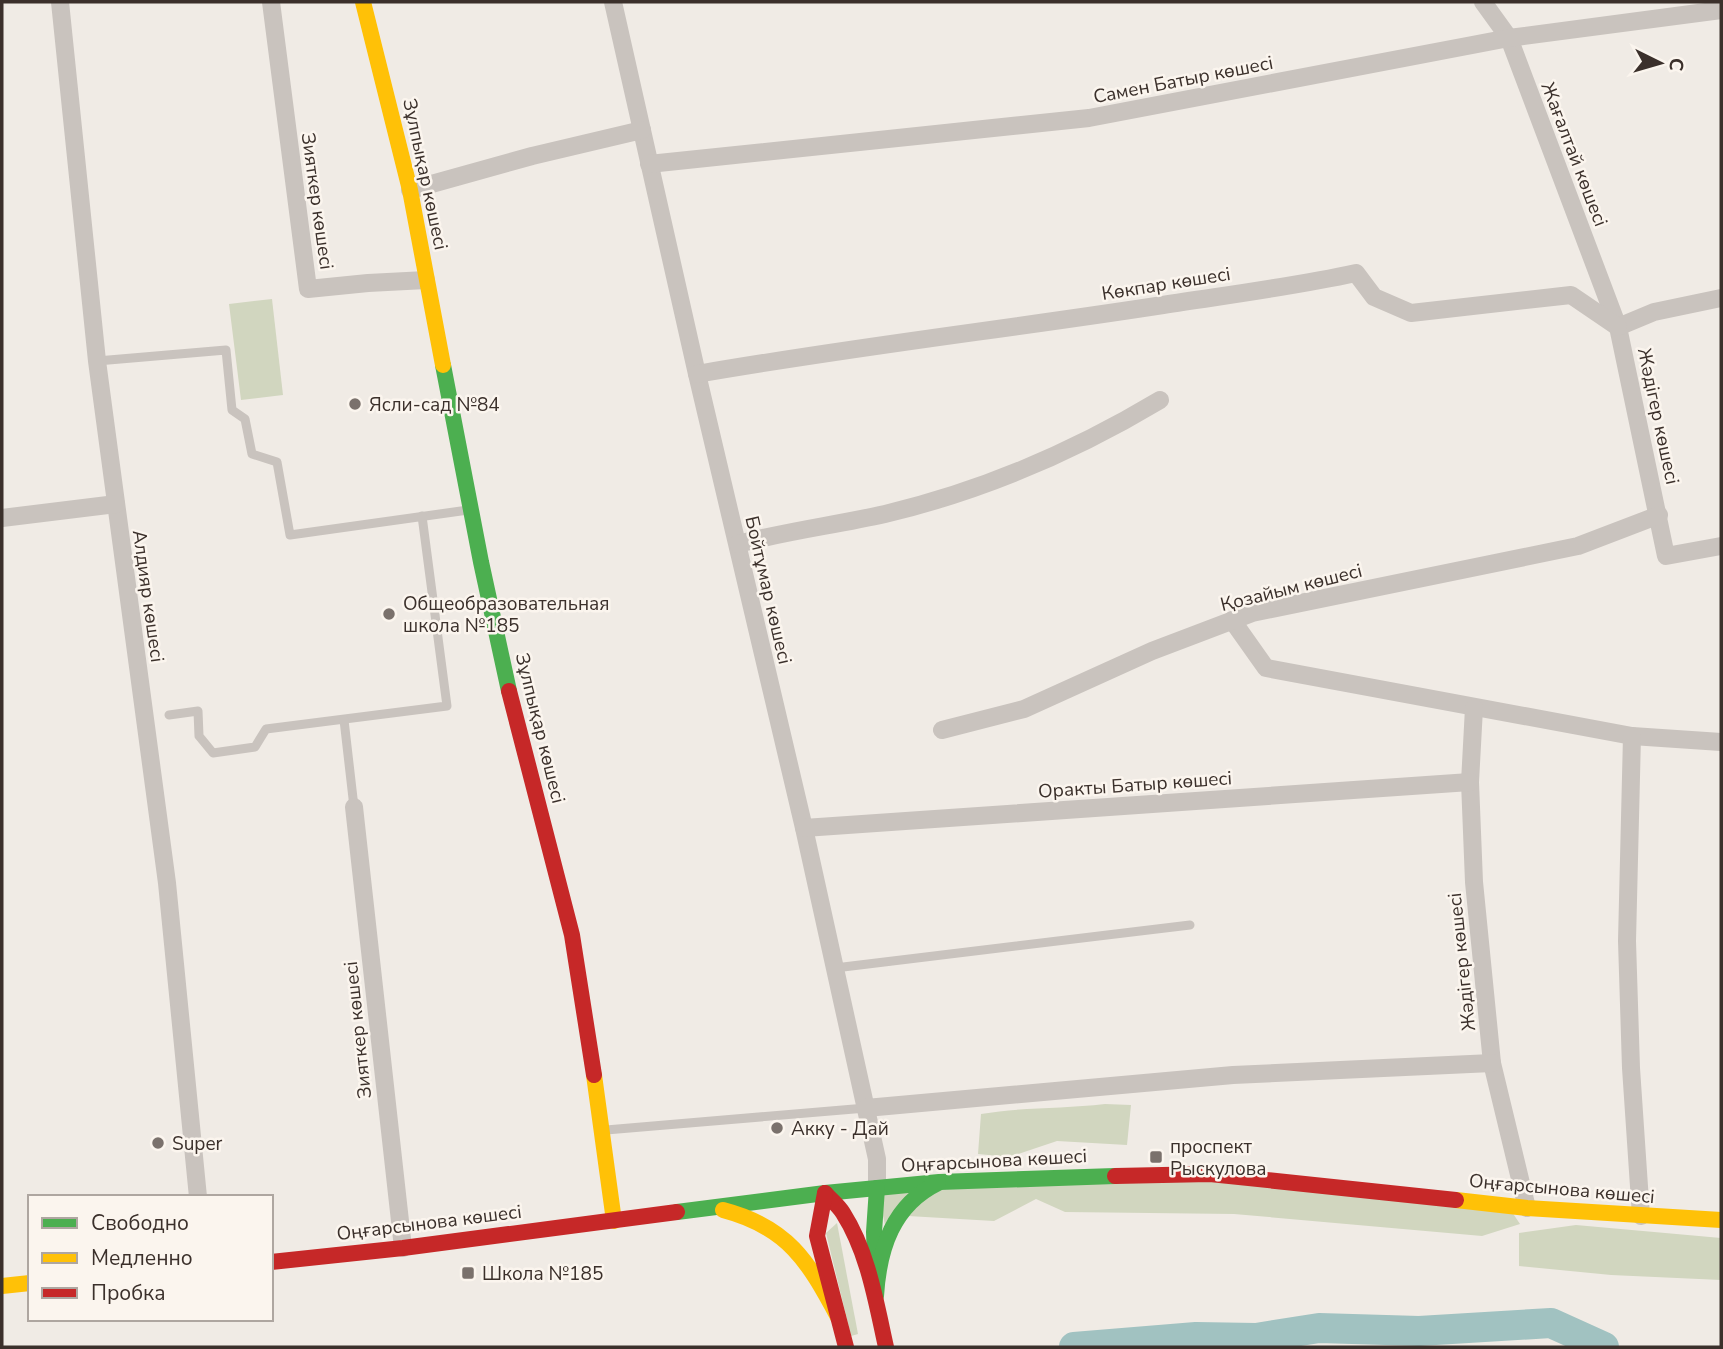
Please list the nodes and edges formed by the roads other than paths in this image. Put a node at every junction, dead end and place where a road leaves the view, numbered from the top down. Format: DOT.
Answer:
graph roads {
  1 [pos="60,2"];
  2 [pos="271,2"];
  3 [pos="363,2"];
  4 [pos="613,2"];
  5 [pos="1483,2"];
  6 [pos="1721,10"];
  7 [pos="1509,38"];
  8 [pos="642,130"];
  9 [pos="649,164"];
  10 [pos="410,190"];
  11 [pos="426,280"];
  12 [pos="1721,298"];
  13 [pos="1618,327"];
  14 [pos="97,361"];
  15 [pos="697,374"];
  16 [pos="1160,400"];
  17 [pos="116,504"];
  18 [pos="471,510"];
  19 [pos="1659,514"];
  20 [pos="422,516"];
  21 [pos="2,518"];
  22 [pos="738,544"];
  23 [pos="1721,546"];
  24 [pos="1232,620"];
  25 [pos="1474,708"];
  26 [pos="169,715"];
  27 [pos="344,720"];
  28 [pos="942,730"];
  29 [pos="1632,736"];
  30 [pos="1721,742"];
  31 [pos="1470,782"];
  32 [pos="354,807"];
  33 [pos="804,828"];
  34 [pos="1190,925"];
  35 [pos="835,968"];
  36 [pos="1492,1063"];
  37 [pos="866,1108"];
  38 [pos="603,1130"];
  39 [pos="939,1182"];
  40 [pos="877,1188"];
  41 [pos="825,1193"];
  42 [pos="198,1195"];
  43 [pos="708,1207"];
  44 [pos="1527,1209"];
  45 [pos="1641,1216"];
  46 [pos="1721,1220"];
  47 [pos="614,1221"];
  48 [pos="403,1248"];
  49 [pos="273,1262"];
  50 [pos="877,1280"];
  51 [pos="28,1283"];
  52 [pos="2,1286"];
  53 [pos="876,1305"];
  54 [pos="838,1317"];
  55 [pos="845,1343"];
  56 [pos="886,1347"];
  1 -- 14 [label="street, Алдияр көшесі"];
  2 -- 11 [label="street, Зияткер көшесі"];
  3 -- 10 [label="main road, Зұлпықар көшесі"];
  4 -- 8 [label="street, Бойтұмар көшесі"];
  5 -- 7 [label="street, Жағалтай көшесі"];
  6 -- 7 [label="street, Самен Батыр көшесі"];
  7 -- 9 [label="street, Самен Батыр көшесі"];
  7 -- 13 [label="street, Жағалтай көшесі"];
  8 -- 9 [label="street, Бойтұмар көшесі"];
  8 -- 10 [label="street"];
  9 -- 15 [label="street, Бойтұмар көшесі"];
  10 -- 11 [label="main road, Зұлпықар көшесі"];
  11 -- 18 [label="main road, Зұлпықар көшесі"];
  12 -- 13 [label="street"];
  13 -- 15 [label="street, Көкпар көшесі"];
  13 -- 19 [label="street, Жәдігер көшесі"];
  14 -- 17 [label="street, Алдияр көшесі"];
  14 -- 20 [label="lane"];
  15 -- 22 [label="street, Бойтұмар көшесі"];
  16 -- 22 [label="street"];
  17 -- 21 [label="street"];
  17 -- 42 [label="street, Алдияр көшесі"];
  18 -- 20 [label="lane"];
  18 -- 38 [label="main road, Зұлпықар көшесі"];
  19 -- 23 [label="street, Жәдігер көшесі"];
  19 -- 24 [label="street, Қозайым көшесі"];
  20 -- 27 [label="lane"];
  22 -- 33 [label="street, Бойтұмар көшесі"];
  24 -- 25 [label="street"];
  24 -- 28 [label="street, Қозайым көшесі"];
  25 -- 29 [label="street"];
  25 -- 31 [label="street, Жәдігер көшесі"];
  26 -- 27 [label="lane"];
  27 -- 32 [label="lane"];
  29 -- 30 [label="street"];
  29 -- 45 [label="street"];
  31 -- 33 [label="street, Оракты Батыр көшесі"];
  31 -- 36 [label="street, Жәдігер көшесі"];
  32 -- 48 [label="street, Зияткер көшесі"];
  33 -- 35 [label="street, Бойтұмар көшесі"];
  34 -- 35 [label="lane"];
  35 -- 37 [label="street, Бойтұмар көшесі"];
  36 -- 37 [label="street"];
  36 -- 44 [label="street, Жәдігер көшесі"];
  37 -- 38 [label="lane"];
  37 -- 40 [label="street, Бойтұмар көшесі"];
  38 -- 47 [label="main road, Зұлпықар көшесі"];
  39 -- 40 [label="main road, Оңғарсынова көшесі"];
  39 -- 44 [label="main road, Оңғарсынова көшесі"];
  39 -- 50 [label="main road"];
  40 -- 41 [label="main road, Оңғарсынова көшесі"];
  40 -- 50 [label="main road"];
  41 -- 43 [label="main road, Оңғарсынова көшесі"];
  41 -- 53 [label="main road"];
  41 -- 54 [label="main road"];
  43 -- 47 [label="main road, Оңғарсынова көшесі"];
  43 -- 54 [label="main road"];
  44 -- 45 [label="main road, Оңғарсынова көшесі"];
  45 -- 46 [label="main road, Оңғарсынова көшесі"];
  47 -- 48 [label="main road, Оңғарсынова көшесі"];
  48 -- 49 [label="main road, Оңғарсынова көшесі"];
  50 -- 53 [label="main road"];
  51 -- 52 [label="main road"];
  53 -- 56 [label="main road"];
  54 -- 55 [label="main road"];
}
